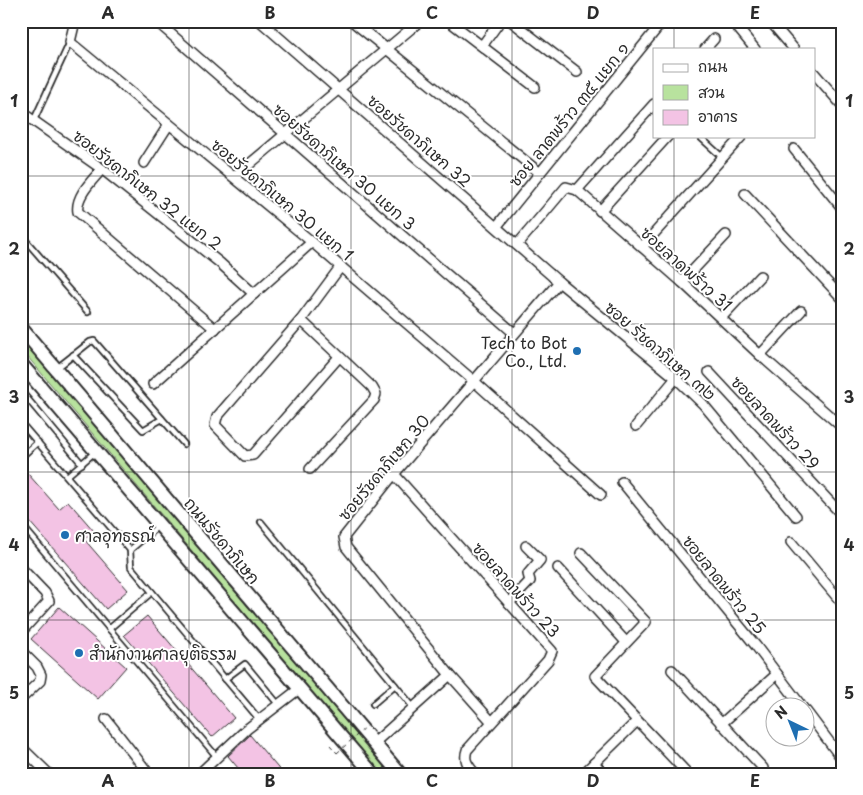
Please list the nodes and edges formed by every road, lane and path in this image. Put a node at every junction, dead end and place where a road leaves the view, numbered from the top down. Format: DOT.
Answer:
graph roads {
  1 [pos="75,21"];
  2 [pos="156,21"];
  3 [pos="260,21"];
  4 [pos="352,21"];
  5 [pos="420,21"];
  6 [pos="449,21"];
  7 [pos="500,21"];
  8 [pos="511,21"];
  9 [pos="663,21"];
  10 [pos="770,21"];
  11 [pos="740,24"];
  12 [pos="714,39"];
  13 [pos="70,42"];
  14 [pos="482,46"];
  15 [pos="752,47"];
  16 [pos="706,48"];
  17 [pos="793,48"];
  18 [pos="385,49"];
  19 [pos="577,72"];
  20 [pos="816,75"];
  21 [pos="535,86"];
  22 [pos="338,88"];
  23 [pos="653,105"];
  24 [pos="842,105"];
  25 [pos="21,112"];
  26 [pos="34,120"];
  27 [pos="169,124"];
  28 [pos="286,134"];
  29 [pos="666,138"];
  30 [pos="701,138"];
  31 [pos="740,138"];
  32 [pos="794,149"];
  33 [pos="723,157"];
  34 [pos="144,163"];
  35 [pos="102,169"];
  36 [pos="540,173"];
  37 [pos="234,177"];
  38 [pos="576,190"];
  39 [pos="745,194"];
  40 [pos="842,208"];
  41 [pos="600,210"];
  42 [pos="497,226"];
  43 [pos="21,235"];
  44 [pos="726,235"];
  45 [pos="312,242"];
  46 [pos="518,245"];
  47 [pos="642,247"];
  48 [pos="341,266"];
  49 [pos="760,276"];
  50 [pos="559,282"];
  51 [pos="682,282"];
  52 [pos="254,294"];
  53 [pos="842,298"];
  54 [pos="801,311"];
  55 [pos="88,312"];
  56 [pos="721,318"];
  57 [pos="301,320"];
  58 [pos="21,328"];
  59 [pos="215,329"];
  60 [pos="514,333"];
  61 [pos="73,355"];
  62 [pos="760,355"];
  63 [pos="339,356"];
  64 [pos="21,364"];
  65 [pos="56,369"];
  66 [pos="708,372"];
  67 [pos="676,378"];
  68 [pos="475,382"];
  69 [pos="153,384"];
  70 [pos="21,391"];
  71 [pos="162,419"];
  72 [pos="21,423"];
  73 [pos="840,423"];
  74 [pos="636,426"];
  75 [pos="38,442"];
  76 [pos="184,444"];
  77 [pos="95,452"];
  78 [pos="21,456"];
  79 [pos="82,464"];
  80 [pos="310,469"];
  81 [pos="394,474"];
  82 [pos="67,476"];
  83 [pos="622,482"];
  84 [pos="601,495"];
  85 [pos="842,515"];
  86 [pos="796,516"];
  87 [pos="261,522"];
  88 [pos="21,524"];
  89 [pos="161,524"];
  90 [pos="791,542"];
  91 [pos="526,546"];
  92 [pos="130,550"];
  93 [pos="581,553"];
  94 [pos="21,568"];
  95 [pos="558,568"];
  96 [pos="152,592"];
  97 [pos="509,603"];
  98 [pos="842,603"];
  99 [pos="109,629"];
  100 [pos="21,632"];
  101 [pos="626,642"];
  102 [pos="21,651"];
  103 [pos="672,670"];
  104 [pos="777,674"];
  105 [pos="450,676"];
  106 [pos="225,679"];
  107 [pos="395,685"];
  108 [pos="299,689"];
  109 [pos="795,698"];
  110 [pos="21,699"];
  111 [pos="278,704"];
  112 [pos="373,704"];
  113 [pos="414,708"];
  114 [pos="106,719"];
  115 [pos="259,719"];
  116 [pos="491,721"];
  117 [pos="637,721"];
  118 [pos="721,724"];
  119 [pos="816,724"];
  120 [pos="367,726"];
  121 [pos="374,743"];
  122 [pos="330,745"];
  123 [pos="21,747"];
  124 [pos="217,757"];
  125 [pos="842,759"];
  126 [pos="594,763"];
  127 [pos="763,768"];
  128 [pos="49,774"];
  129 [pos="149,774"];
  130 [pos="199,774"];
  131 [pos="373,774"];
  132 [pos="400,774"];
  133 [pos="475,774"];
  134 [pos="583,774"];
  135 [pos="604,774"];
  136 [pos="688,774"];
  1 -- 13 [label="street"];
  2 -- 28 [label="street, ซอยรัชดาภิเษก 30 แยก 3"];
  3 -- 22 [label="street, ซอยรัชดาภิเษก 32"];
  4 -- 18 [label="street"];
  5 -- 18 [label="street"];
  6 -- 14 [label="street"];
  7 -- 14 [label="street"];
  8 -- 19 [label="street"];
  9 -- 36 [label="street, ซอย ลาดพร้าว ๓๕ แยก ๑"];
  10 -- 17 [label="street"];
  11 -- 15 [label="street"];
  12 -- 16 [label="street"];
  13 -- 26 [label="lane"];
  13 -- 27 [label="street, ซอยรัชดาภิเษก 30 แยก 1"];
  14 -- 21 [label="street"];
  18 -- 22 [label="street"];
  18 -- 36 [label="street"];
  20 -- 24 [label="street"];
  22 -- 28 [label="street"];
  22 -- 42 [label="street, ซอยรัชดาภิเษก 32"];
  23 -- 38 [label="street"];
  25 -- 26 [label="street, ซอยรัชดาภิเษก 32 แยก 2"];
  26 -- 35 [label="street, ซอยรัชดาภิเษก 32 แยก 2"];
  27 -- 34 [label="street"];
  27 -- 37 [label="street, ซอยรัชดาภิเษก 30 แยก 1"];
  28 -- 37 [label="street"];
  28 -- 60 [label="street, ซอยรัชดาภิเษก 30 แยก 3"];
  29 -- 41 [label="street"];
  30 -- 33 [label="lane"];
  31 -- 33 [label="street"];
  32 -- 40 [label="street"];
  33 -- 47 [label="street"];
  35 -- 52 [label="street, ซอยรัชดาภิเษก 32 แยก 2"];
  35 -- 59 [label="street"];
  36 -- 42 [label="street, ซอย ลาดพร้าว ๓๕ แยก ๑"];
  37 -- 45 [label="street, ซอยรัชดาภิเษก 30 แยก 1"];
  38 -- 41 [label="street, ซอยลาดพร้าว 31"];
  38 -- 46 [label="street"];
  39 -- 53 [label="street"];
  41 -- 47 [label="street, ซอยลาดพร้าว 31"];
  42 -- 46 [label="street, ซอยรัชดาภิเษก 32"];
  43 -- 55 [label="lane"];
  44 -- 51 [label="street"];
  45 -- 48 [label="street, ซอยรัชดาภิเษก 30 แยก 1"];
  45 -- 52 [label="street"];
  46 -- 50 [label="street, ซอยรัชดาภิเษก 32"];
  47 -- 51 [label="street, ซอยลาดพร้าว 31"];
  48 -- 57 [label="street"];
  48 -- 68 [label="street, ซอยรัชดาภิเษก 30 แยก 1"];
  49 -- 56 [label="street"];
  50 -- 60 [label="street, ซอยรัชดาภิเษก 30"];
  50 -- 67 [label="street, ซอย รัชดาภิเษก ๓๒"];
  51 -- 56 [label="street, ซอยลาดพร้าว 31"];
  52 -- 59 [label="street"];
  54 -- 62 [label="street"];
  56 -- 62 [label="street, ซอยลาดพร้าว 31"];
  57 -- 63 [label="street"];
  57 -- 63 [label="street"];
  58 -- 65 [label="main road, ถนนรัชดาภิเษก"];
  59 -- 69 [label="street"];
  60 -- 68 [label="street, ซอยรัชดาภิเษก 30"];
  61 -- 65 [label="lane"];
  61 -- 71 [label="lane"];
  61 -- 71 [label="lane"];
  62 -- 73 [label="street, ซอยลาดพร้าว 31"];
  63 -- 80 [label="street"];
  64 -- 77 [label="main road"];
  65 -- 121 [label="main road, ถนนรัชดาภิเษก"];
  66 -- 85 [label="street, ซอยลาดพร้าว 29"];
  67 -- 74 [label="street"];
  67 -- 86 [label="street, ซอย รัชดาภิเษก ๓๒"];
  68 -- 81 [label="street, ซอยรัชดาภิเษก 30"];
  68 -- 84 [label="street, ซอยรัชดาภิเษก 30 แยก 1"];
  70 -- 79 [label="lane"];
  71 -- 76 [label="lane"];
  72 -- 75 [label="lane"];
  75 -- 78 [label="lane"];
  75 -- 82 [label="lane"];
  77 -- 79 [label="lane"];
  77 -- 89 [label="main road"];
  79 -- 82 [label="lane"];
  81 -- 97 [label="street, ซอยลาดพร้าว 23"];
  81 -- 105 [label="street, ซอยรัชดาภิเษก 30"];
  82 -- 92 [label="lane"];
  83 -- 104 [label="street, ซอยลาดพร้าว 25"];
  87 -- 107 [label="lane"];
  88 -- 99 [label="lane"];
  89 -- 92 [label="lane"];
  89 -- 108 [label="main road"];
  90 -- 98 [label="street"];
  91 -- 97 [label="street"];
  92 -- 96 [label="lane"];
  93 -- 101 [label="street"];
  94 -- 100 [label="street"];
  95 -- 101 [label="street"];
  96 -- 99 [label="lane"];
  96 -- 106 [label="lane"];
  97 -- 116 [label="street, ซอยลาดพร้าว 23"];
  99 -- 124 [label="lane"];
  101 -- 117 [label="street"];
  102 -- 110 [label="street"];
  103 -- 118 [label="street"];
  104 -- 109 [label="street, ซอยลาดพร้าว 25"];
  104 -- 118 [label="street"];
  105 -- 113 [label="street"];
  105 -- 116 [label="street, ซอยรัชดาภิเษก 30"];
  106 -- 111 [label="lane"];
  106 -- 115 [label="lane"];
  107 -- 112 [label="lane"];
  107 -- 113 [label="lane"];
  108 -- 111 [label="street"];
  108 -- 131 [label="main road"];
  111 -- 115 [label="street"];
  113 -- 121 [label="street"];
  114 -- 129 [label="street"];
  115 -- 124 [label="street"];
  116 -- 133 [label="street, ซอยลาดพร้าว 23"];
  117 -- 126 [label="street"];
  117 -- 136 [label="street"];
  118 -- 127 [label="street"];
  119 -- 125 [label="street"];
  120 -- 122 [label="path, bridge"];
  121 -- 132 [label="main road, ถนนรัชดาภิเษก"];
  123 -- 128 [label="street"];
  124 -- 130 [label="street"];
  126 -- 134 [label="street"];
  126 -- 135 [label="street"];
}
